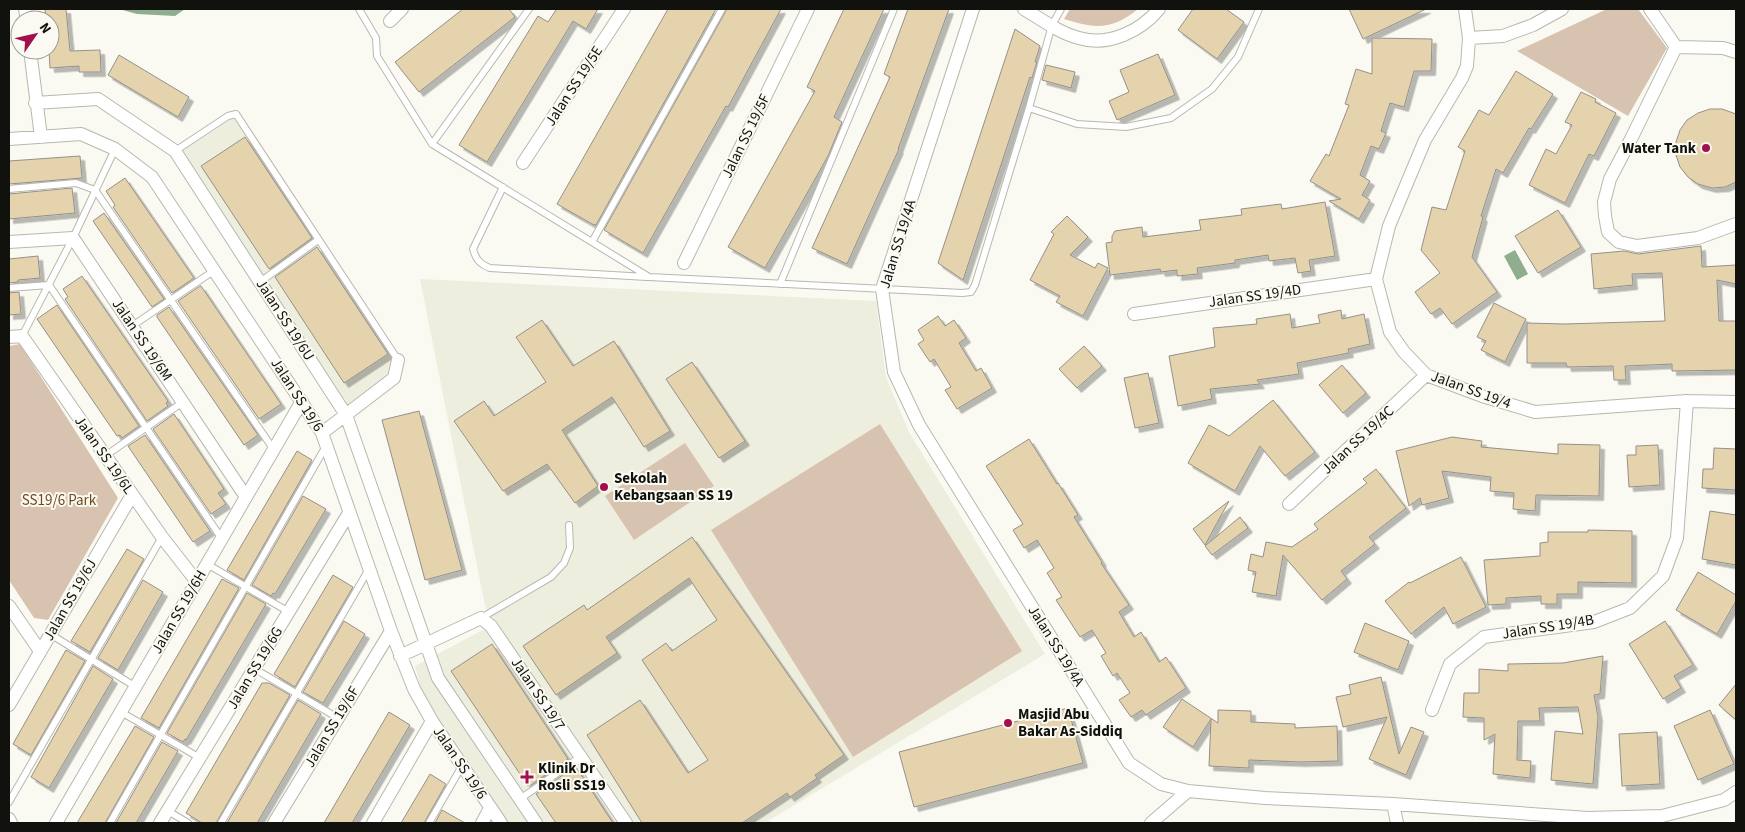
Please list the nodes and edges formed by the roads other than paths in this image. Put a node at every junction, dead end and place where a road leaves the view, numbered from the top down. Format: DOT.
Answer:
graph roads {
  1 [pos="359,9"];
  2 [pos="402,9"];
  3 [pos="529,9"];
  4 [pos="624,9"];
  5 [pos="722,9"];
  6 [pos="808,9"];
  7 [pos="894,9"];
  8 [pos="973,9"];
  9 [pos="1024,9"];
  10 [pos="1061,9"];
  11 [pos="1158,9"];
  12 [pos="1259,9"];
  13 [pos="1465,9"];
  14 [pos="1562,9"];
  15 [pos="1650,9"];
  16 [pos="390,21"];
  17 [pos="1052,26"];
  18 [pos="1469,38"];
  19 [pos="1676,47"];
  20 [pos="1736,52"];
  21 [pos="31,60"];
  22 [pos="36,103"];
  23 [pos="1029,108"];
  24 [pos="41,137"];
  25 [pos="9,140"];
  26 [pos="432,144"];
  27 [pos="115,149"];
  28 [pos="176,151"];
  29 [pos="524,164"];
  30 [pos="503,188"];
  31 [pos="9,189"];
  32 [pos="95,190"];
  33 [pos="1736,224"];
  34 [pos="73,238"];
  35 [pos="318,240"];
  36 [pos="9,242"];
  37 [pos="592,242"];
  38 [pos="684,263"];
  39 [pos="215,270"];
  40 [pos="650,277"];
  41 [pos="1376,279"];
  42 [pos="260,282"];
  43 [pos="780,284"];
  44 [pos="49,285"];
  45 [pos="9,288"];
  46 [pos="882,289"];
  47 [pos="171,300"];
  48 [pos="1134,314"];
  49 [pos="132,326"];
  50 [pos="22,336"];
  51 [pos="9,337"];
  52 [pos="398,360"];
  53 [pos="1426,375"];
  54 [pos="183,402"];
  55 [pos="302,402"];
  56 [pos="1687,402"];
  57 [pos="1736,402"];
  58 [pos="346,415"];
  59 [pos="146,427"];
  60 [pos="322,433"];
  61 [pos="326,445"];
  62 [pos="274,450"];
  63 [pos="105,456"];
  64 [pos="132,495"];
  65 [pos="246,497"];
  66 [pos="1289,504"];
  67 [pos="349,513"];
  68 [pos="569,525"];
  69 [pos="162,538"];
  70 [pos="222,539"];
  71 [pos="207,564"];
  72 [pos="369,569"];
  73 [pos="197,582"];
  74 [pos="245,587"];
  75 [pos="9,606"];
  76 [pos="289,612"];
  77 [pos="481,618"];
  78 [pos="390,632"];
  79 [pos="50,634"];
  80 [pos="427,645"];
  81 [pos="40,651"];
  82 [pos="400,656"];
  83 [pos="91,659"];
  84 [pos="254,669"];
  85 [pos="136,687"];
  86 [pos="296,694"];
  87 [pos="9,703"];
  88 [pos="1432,710"];
  89 [pos="121,712"];
  90 [pos="338,718"];
  91 [pos="432,721"];
  92 [pos="160,734"];
  93 [pos="580,757"];
  94 [pos="200,758"];
  95 [pos="462,766"];
  96 [pos="1188,791"];
  97 [pos="1736,792"];
  98 [pos="520,799"];
  99 [pos="9,802"];
  100 [pos="1393,804"];
  101 [pos="490,808"];
  102 [pos="168,811"];
  103 [pos="9,819"];
  104 [pos="11,823"];
  105 [pos="56,823"];
  106 [pos="110,823"];
  107 [pos="160,823"];
  108 [pos="188,823"];
  109 [pos="221,823"];
  110 [pos="274,823"];
  111 [pos="373,823"];
  112 [pos="429,823"];
  113 [pos="482,823"];
  114 [pos="501,823"];
  115 [pos="536,823"];
  116 [pos="626,823"];
  117 [pos="1151,823"];
  118 [pos="1397,823"];
  1 -- 26 [label="lane"];
  2 -- 16 [label="street"];
  3 -- 26 [label="lane"];
  4 -- 29 [label="street, Jalan SS 19/5E"];
  5 -- 37 [label="lane"];
  6 -- 38 [label="street, Jalan SS 19/5F"];
  7 -- 43 [label="lane"];
  8 -- 46 [label="street, Jalan SS 19/4A"];
  9 -- 17 [label="street"];
  10 -- 17 [label="lane"];
  11 -- 17 [label="street"];
  12 -- 23 [label="lane"];
  13 -- 18 [label="street, Jalan SS 19/4"];
  14 -- 18 [label="street"];
  15 -- 19 [label="street"];
  17 -- 23 [label="lane"];
  18 -- 41 [label="street, Jalan SS 19/4"];
  19 -- 20 [label="street"];
  19 -- 33 [label="street"];
  21 -- 22 [label="street"];
  22 -- 24 [label="street"];
  22 -- 28 [label="street, Jalan SS 19/6U"];
  23 -- 46 [label="lane"];
  24 -- 25 [label="street, Jalan SS 19/6"];
  24 -- 27 [label="street, Jalan SS 19/6"];
  26 -- 30 [label="lane"];
  27 -- 32 [label="lane"];
  27 -- 39 [label="street, Jalan SS 19/6"];
  28 -- 35 [label="lane"];
  28 -- 42 [label="street, Jalan SS 19/6U"];
  30 -- 37 [label="lane"];
  30 -- 40 [label="lane"];
  31 -- 32 [label="lane"];
  32 -- 34 [label="lane"];
  32 -- 47 [label="lane"];
  34 -- 36 [label="street"];
  34 -- 44 [label="lane"];
  34 -- 49 [label="street, Jalan SS 19/6M"];
  35 -- 42 [label="lane"];
  35 -- 52 [label="lane"];
  37 -- 40 [label="lane"];
  39 -- 47 [label="lane"];
  39 -- 55 [label="street, Jalan SS 19/6"];
  40 -- 43 [label="lane"];
  41 -- 48 [label="street, Jalan SS 19/4D"];
  41 -- 53 [label="street, Jalan SS 19/4"];
  42 -- 58 [label="street, Jalan SS 19/6U"];
  43 -- 46 [label="lane"];
  44 -- 45 [label="lane"];
  44 -- 50 [label="lane"];
  44 -- 59 [label="lane"];
  46 -- 96 [label="street, Jalan SS 19/4A"];
  47 -- 49 [label="lane"];
  47 -- 62 [label="lane"];
  49 -- 54 [label="street, Jalan SS 19/6M"];
  50 -- 51 [label="street"];
  50 -- 63 [label="street, Jalan SS 19/6L"];
  52 -- 58 [label="street"];
  53 -- 56 [label="street, Jalan SS 19/4"];
  53 -- 66 [label="street, Jalan SS 19/4C"];
  54 -- 59 [label="lane"];
  54 -- 65 [label="street, Jalan SS 19/6M"];
  55 -- 60 [label="street, Jalan SS 19/6"];
  55 -- 62 [label="street, Jalan SS 19/6H"];
  56 -- 57 [label="street, Jalan SS 19/4"];
  56 -- 88 [label="street, Jalan SS 19/4B"];
  58 -- 60 [label="street"];
  58 -- 80 [label="street, Jalan SS 19/6U"];
  59 -- 63 [label="lane"];
  59 -- 70 [label="lane"];
  60 -- 61 [label="street, Jalan SS 19/6"];
  61 -- 67 [label="street, Jalan SS 19/6"];
  61 -- 74 [label="lane"];
  62 -- 65 [label="street, Jalan SS 19/6H"];
  63 -- 64 [label="street, Jalan SS 19/6L"];
  64 -- 69 [label="street, Jalan SS 19/6L"];
  64 -- 79 [label="street, Jalan SS 19/6J"];
  65 -- 70 [label="street, Jalan SS 19/6H"];
  67 -- 72 [label="street, Jalan SS 19/6"];
  67 -- 76 [label="street, Jalan SS 19/6G"];
  68 -- 77 [label="lane"];
  69 -- 73 [label="street, Jalan SS 19/6L"];
  69 -- 83 [label="lane"];
  70 -- 71 [label="street, Jalan SS 19/6H"];
  71 -- 73 [label="street, Jalan SS 19/6H"];
  71 -- 74 [label="lane"];
  72 -- 78 [label="street, Jalan SS 19/6"];
  72 -- 86 [label="lane"];
  73 -- 85 [label="street, Jalan SS 19/6H"];
  74 -- 76 [label="lane"];
  74 -- 92 [label="lane"];
  75 -- 81 [label="street"];
  76 -- 84 [label="street, Jalan SS 19/6G"];
  77 -- 80 [label="street"];
  77 -- 93 [label="street, Jalan SS 19/7"];
  78 -- 82 [label="street, Jalan SS 19/6"];
  78 -- 90 [label="street, Jalan SS 19/6F"];
  79 -- 81 [label="street, Jalan SS 19/6J"];
  79 -- 83 [label="lane"];
  80 -- 82 [label="street"];
  80 -- 98 [label="street"];
  81 -- 87 [label="street, Jalan SS 19/6J"];
  82 -- 91 [label="street, Jalan SS 19/6"];
  83 -- 85 [label="lane"];
  83 -- 99 [label="lane"];
  84 -- 86 [label="lane"];
  84 -- 94 [label="street, Jalan SS 19/6G"];
  85 -- 89 [label="street, Jalan SS 19/6H"];
  86 -- 90 [label="lane"];
  86 -- 109 [label="lane"];
  89 -- 92 [label="lane"];
  89 -- 105 [label="street, Jalan SS 19/6H"];
  90 -- 110 [label="street, Jalan SS 19/6F"];
  91 -- 95 [label="street, Jalan SS 19/6"];
  91 -- 111 [label="street"];
  92 -- 94 [label="lane"];
  92 -- 106 [label="lane"];
  93 -- 98 [label="lane"];
  93 -- 116 [label="street, Jalan SS 19/7"];
  94 -- 102 [label="street, Jalan SS 19/6G"];
  95 -- 101 [label="street, Jalan SS 19/6"];
  95 -- 112 [label="lane"];
  96 -- 100 [label="street, Jalan SS 19/4A"];
  96 -- 117 [label="street"];
  97 -- 100 [label="street, Jalan SS 19/4A"];
  98 -- 115 [label="street"];
  100 -- 118 [label="street"];
  101 -- 113 [label="street"];
  101 -- 114 [label="street, Jalan SS 19/6"];
  102 -- 107 [label="street, Jalan SS 19/6G"];
  102 -- 108 [label="lane"];
  103 -- 104 [label="street"];
}
